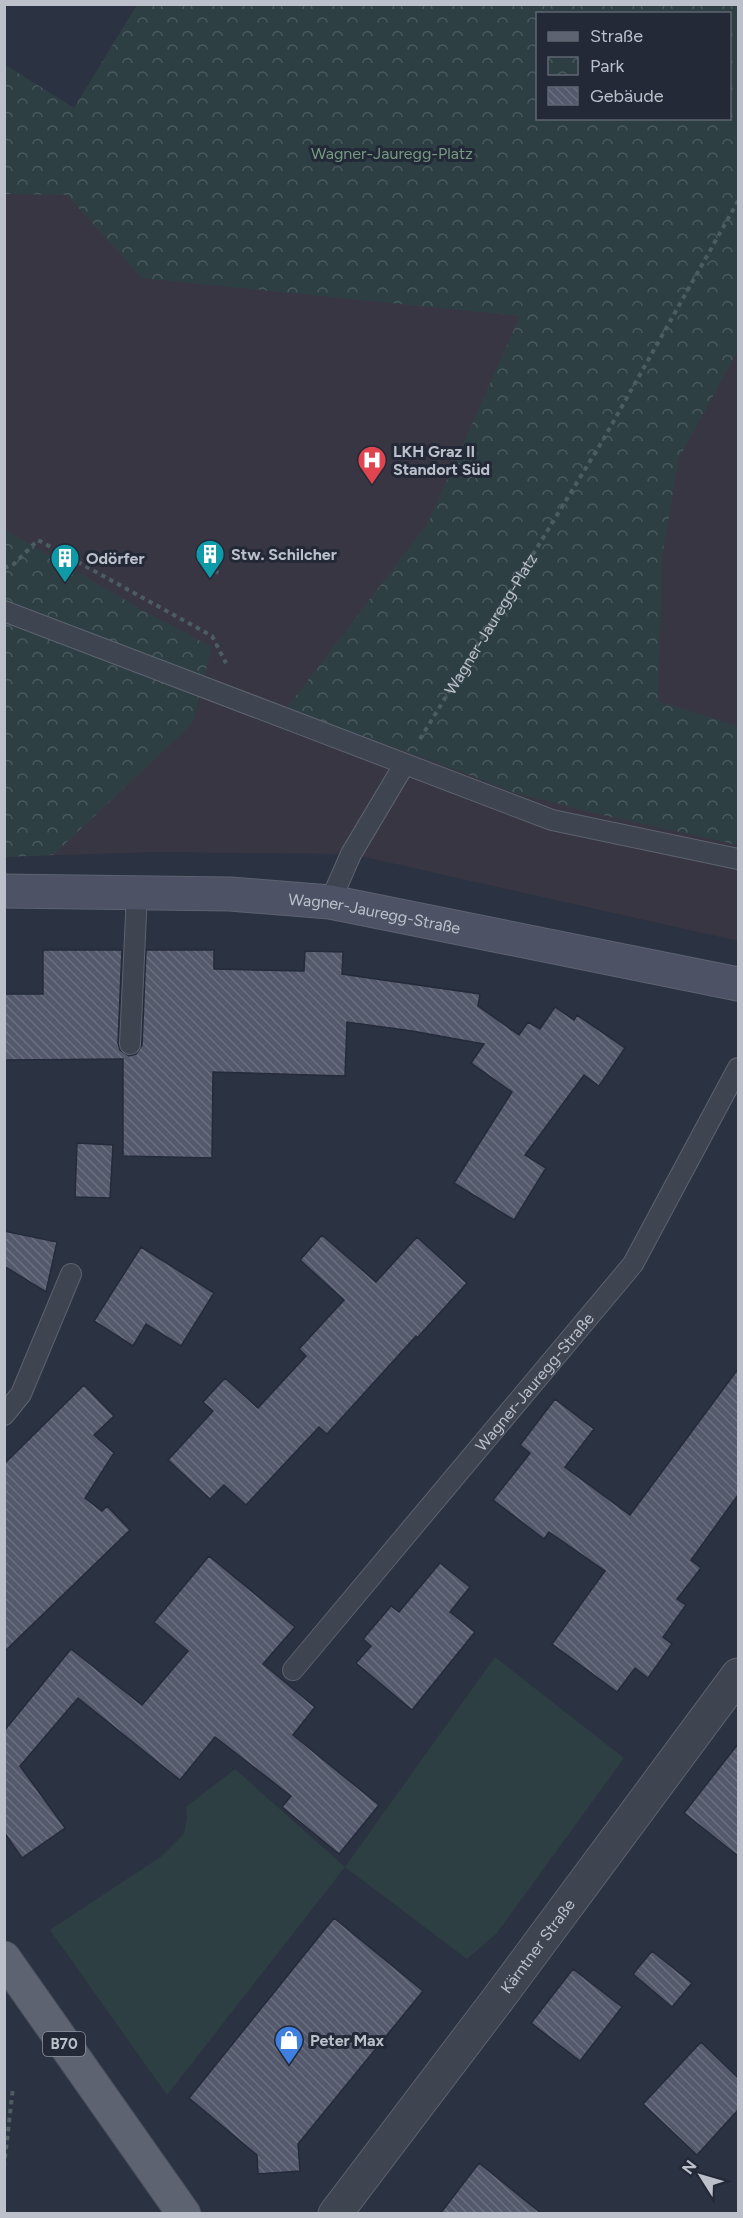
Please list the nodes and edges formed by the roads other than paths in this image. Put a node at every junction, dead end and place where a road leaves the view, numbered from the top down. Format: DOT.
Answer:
graph roads {
  1 [pos="4,611"];
  2 [pos="404,765"];
  3 [pos="738,860"];
  4 [pos="4,891"];
  5 [pos="137,893"];
  6 [pos="330,902"];
  7 [pos="738,984"];
  8 [pos="130,1044"];
  9 [pos="738,1068"];
  10 [pos="71,1274"];
  11 [pos="4,1415"];
  12 [pos="293,1670"];
  13 [pos="738,1675"];
  14 [pos="4,1958"];
  15 [pos="184,2214"];
  16 [pos="334,2214"];
  1 -- 2 [label="lane"];
  2 -- 3 [label="lane"];
  2 -- 6 [label="lane"];
  4 -- 5 [label="main road, Wagner-Jauregg-Straße"];
  5 -- 6 [label="main road, Wagner-Jauregg-Straße"];
  5 -- 8 [label="lane"];
  6 -- 7 [label="main road, Wagner-Jauregg-Straße"];
  9 -- 12 [label="lane, Wagner-Jauregg-Straße"];
  10 -- 11 [label="lane"];
  13 -- 16 [label="street, Kärntner Straße"];
  14 -- 15 [label="main road, B70"];
}
